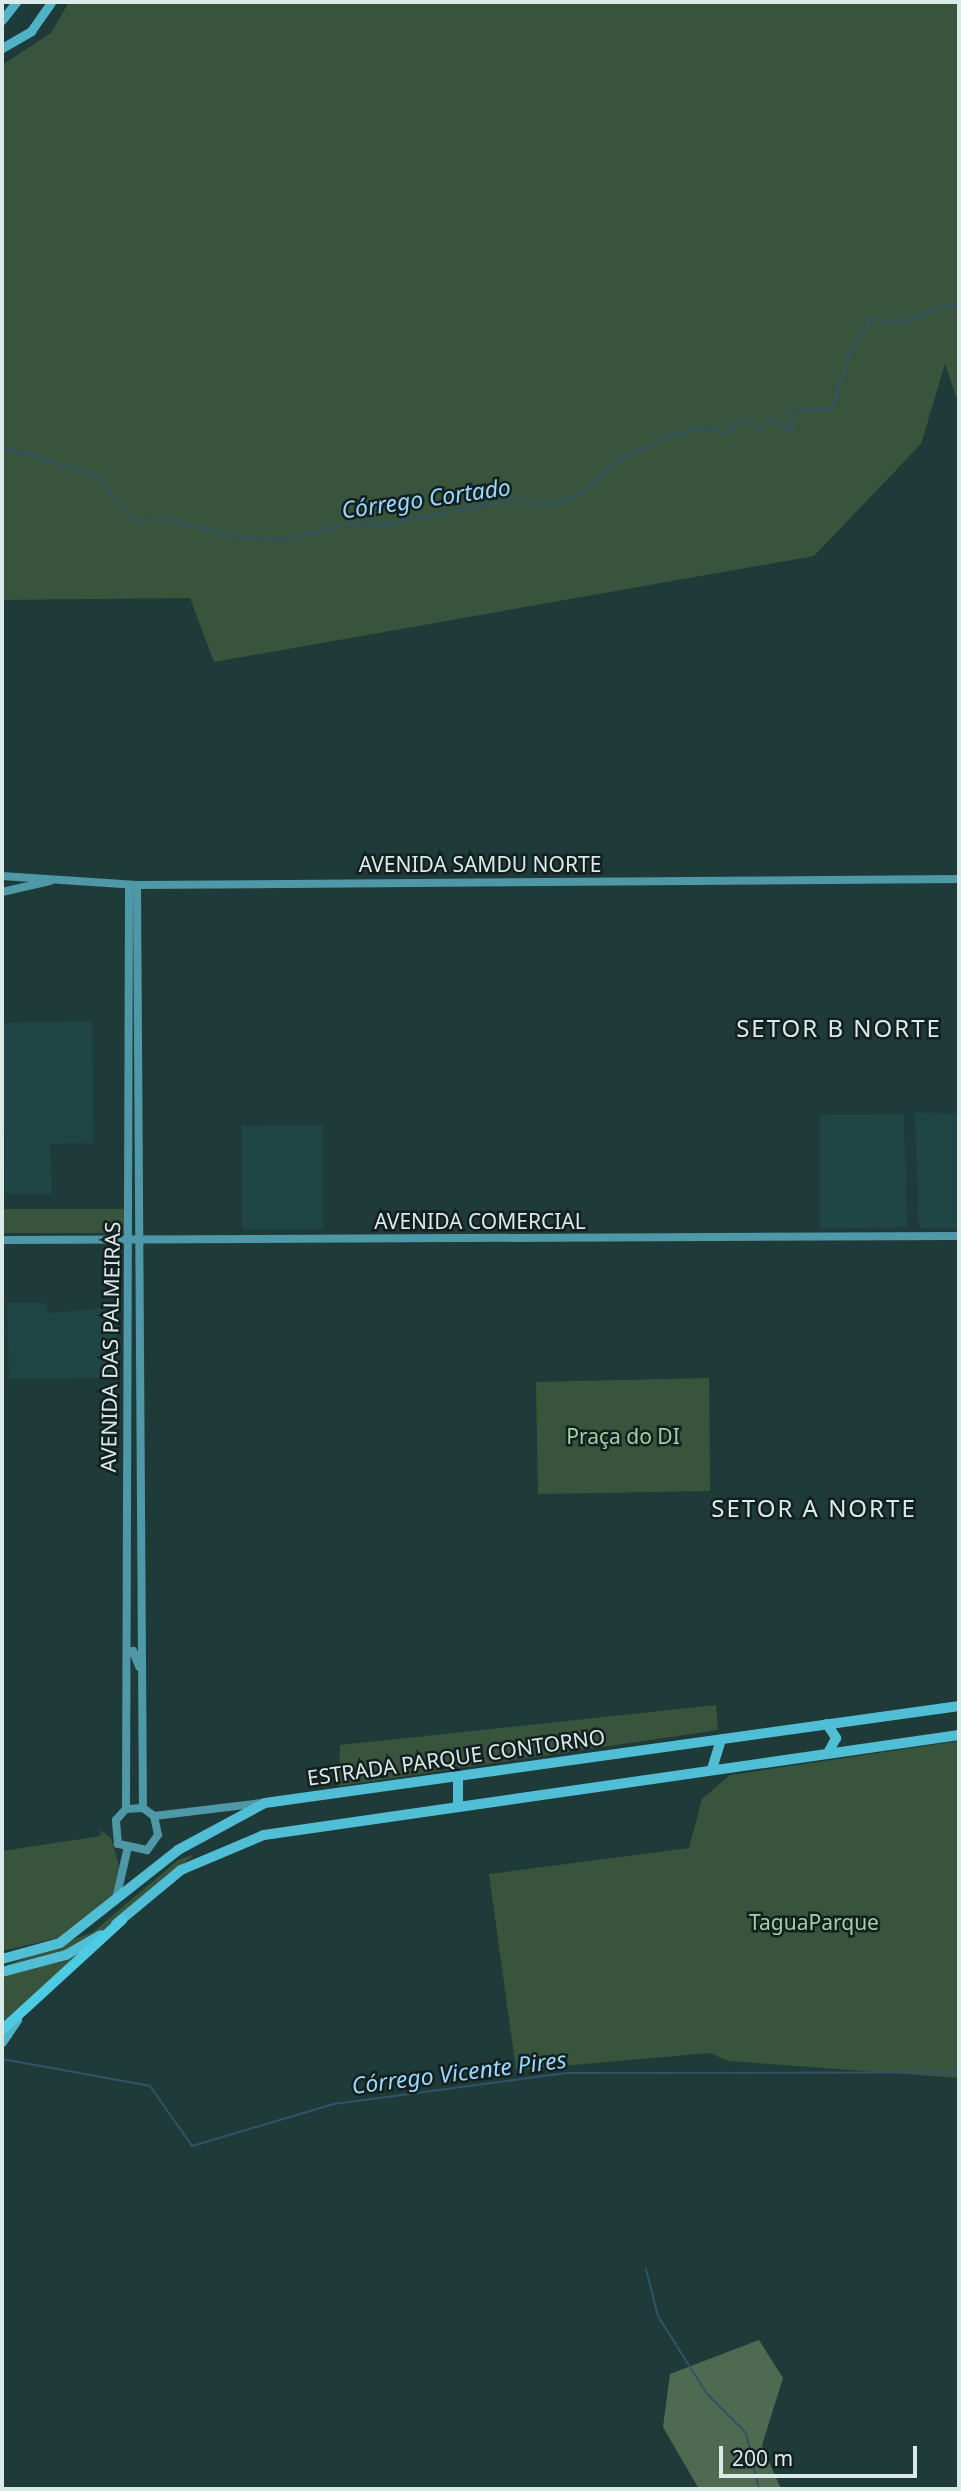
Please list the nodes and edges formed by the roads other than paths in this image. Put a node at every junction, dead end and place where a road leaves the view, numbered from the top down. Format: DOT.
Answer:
graph roads {
  1 [pos="16,2"];
  2 [pos="51,2"];
  3 [pos="2,20"];
  4 [pos="2,48"];
  5 [pos="2,876"];
  6 [pos="59,879"];
  7 [pos="959,879"];
  8 [pos="133,885"];
  9 [pos="2,892"];
  10 [pos="132,990"];
  11 [pos="959,1236"];
  12 [pos="2,1240"];
  13 [pos="138,1240"];
  14 [pos="127,1241"];
  15 [pos="139,1305"];
  16 [pos="124,1306"];
  17 [pos="140,1453"];
  18 [pos="125,1455"];
  19 [pos="126,1528"];
  20 [pos="141,1529"];
  21 [pos="126,1586"];
  22 [pos="140,1588"];
  23 [pos="127,1654"];
  24 [pos="142,1673"];
  25 [pos="959,1706"];
  26 [pos="827,1724"];
  27 [pos="959,1735"];
  28 [pos="721,1739"];
  29 [pos="828,1753"];
  30 [pos="127,1764"];
  31 [pos="142,1767"];
  32 [pos="712,1769"];
  33 [pos="458,1777"];
  34 [pos="265,1802"];
  35 [pos="458,1805"];
  36 [pos="143,1808"];
  37 [pos="126,1809"];
  38 [pos="155,1816"];
  39 [pos="127,1851"];
  40 [pos="115,1900"];
  41 [pos="122,1920"];
  42 [pos="2,1959"];
  43 [pos="2,1972"];
  44 [pos="22,2012"];
  45 [pos="2,2030"];
  46 [pos="2,2042"];
  1 -- 3 [label="main road"];
  2 -- 4 [label="main road"];
  5 -- 6 [label="main road, AVENIDA SAMDU NORTE"];
  6 -- 8 [label="main road, AVENIDA SAMDU NORTE"];
  6 -- 9 [label="main road"];
  7 -- 8 [label="main road, AVENIDA SAMDU NORTE"];
  8 -- 10 [label="main road, AVENIDA DAS PALMEIRAS"];
  10 -- 13 [label="main road, AVENIDA DAS PALMEIRAS"];
  10 -- 14 [label="main road, AVENIDA DAS PALMEIRAS"];
  11 -- 13 [label="main road, AVENIDA COMERCIAL"];
  12 -- 14 [label="main road, AVENIDA COMERCIAL"];
  13 -- 14 [label="main road, AVENIDA COMERCIAL"];
  13 -- 15 [label="main road, AVENIDA DAS PALMEIRAS"];
  14 -- 16 [label="main road, AVENIDA DAS PALMEIRAS"];
  15 -- 16 [label="main road"];
  15 -- 17 [label="main road, AVENIDA DAS PALMEIRAS"];
  16 -- 18 [label="main road, AVENIDA DAS PALMEIRAS"];
  17 -- 18 [label="main road"];
  17 -- 20 [label="main road, AVENIDA DAS PALMEIRAS"];
  18 -- 19 [label="main road, AVENIDA DAS PALMEIRAS"];
  19 -- 20 [label="main road"];
  19 -- 21 [label="main road, AVENIDA DAS PALMEIRAS"];
  20 -- 22 [label="main road, AVENIDA DAS PALMEIRAS"];
  21 -- 22 [label="main road"];
  21 -- 23 [label="main road, AVENIDA DAS PALMEIRAS"];
  22 -- 24 [label="main road, AVENIDA DAS PALMEIRAS"];
  23 -- 24 [label="main road"];
  23 -- 30 [label="main road, AVENIDA DAS PALMEIRAS"];
  24 -- 31 [label="main road, AVENIDA DAS PALMEIRAS"];
  25 -- 26 [label="highway, ESTRADA PARQUE CONTORNO"];
  26 -- 28 [label="highway, ESTRADA PARQUE CONTORNO"];
  26 -- 29 [label="highway"];
  27 -- 29 [label="highway"];
  28 -- 32 [label="highway"];
  28 -- 33 [label="highway, ESTRADA PARQUE CONTORNO"];
  29 -- 32 [label="highway"];
  30 -- 31 [label="main road"];
  30 -- 37 [label="main road, AVENIDA DAS PALMEIRAS"];
  31 -- 36 [label="main road, AVENIDA DAS PALMEIRAS"];
  32 -- 35 [label="highway"];
  33 -- 34 [label="highway, ESTRADA PARQUE CONTORNO"];
  33 -- 35 [label="highway"];
  34 -- 38 [label="main road"];
  34 -- 40 [label="highway, ESTRADA PARQUE CONTORNO"];
  35 -- 41 [label="highway"];
  36 -- 37 [label="main road"];
  36 -- 38 [label="main road"];
  37 -- 39 [label="main road"];
  38 -- 39 [label="main road"];
  39 -- 40 [label="main road"];
  40 -- 42 [label="highway, ESTRADA PARQUE CONTORNO"];
  41 -- 43 [label="highway"];
  41 -- 44 [label="highway"];
  44 -- 45 [label="highway"];
  44 -- 46 [label="main road"];
}
